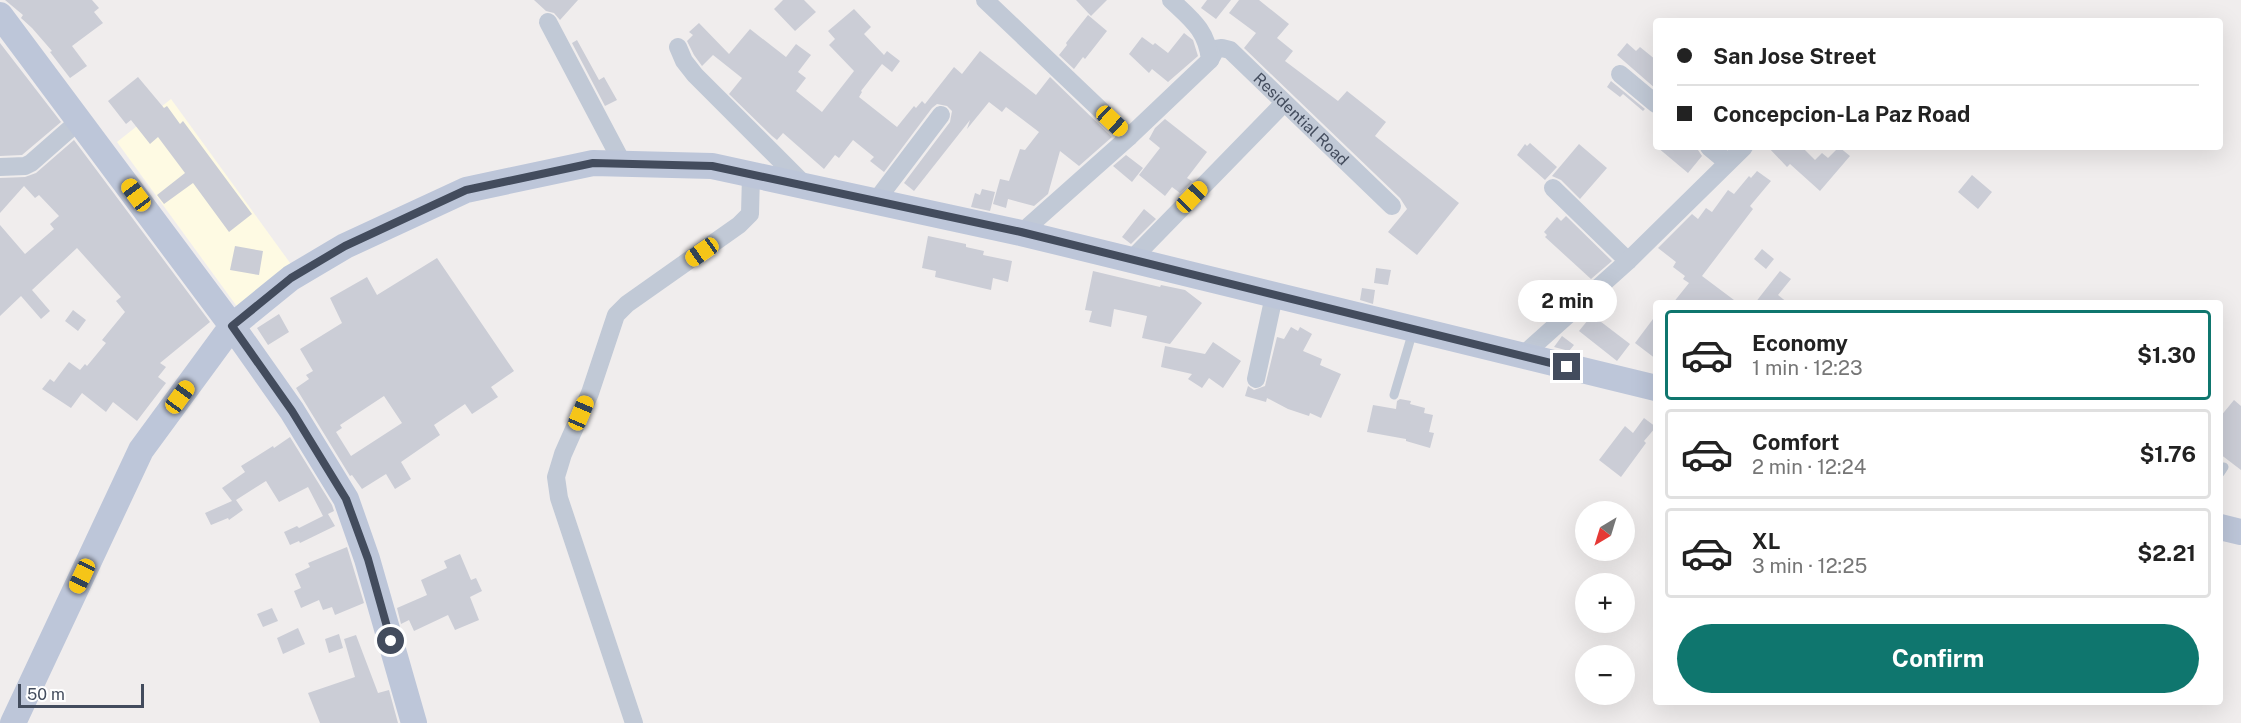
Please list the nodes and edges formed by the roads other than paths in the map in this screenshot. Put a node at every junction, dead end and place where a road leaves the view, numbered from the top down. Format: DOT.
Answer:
graph roads {
  1 [pos="985,0"];
  2 [pos="1171,0"];
  3 [pos="0,15"];
  4 [pos="548,22"];
  5 [pos="678,47"];
  6 [pos="1210,60"];
  7 [pos="1620,74"];
  8 [pos="1284,102"];
  9 [pos="1653,102"];
  10 [pos="941,115"];
  11 [pos="80,120"];
  12 [pos="1129,137"];
  13 [pos="1713,150"];
  14 [pos="1741,150"];
  15 [pos="1727,162"];
  16 [pos="623,164"];
  17 [pos="0,167"];
  18 [pos="751,175"];
  19 [pos="806,186"];
  20 [pos="1553,189"];
  21 [pos="875,202"];
  22 [pos="1392,206"];
  23 [pos="1021,232"];
  24 [pos="1130,261"];
  25 [pos="1628,261"];
  26 [pos="1274,296"];
  27 [pos="232,326"];
  28 [pos="1413,330"];
  29 [pos="1522,356"];
  30 [pos="1256,379"];
  31 [pos="1653,387"];
  32 [pos="1395,395"];
  33 [pos="2223,528"];
  34 [pos="2241,532"];
  35 [pos="13,723"];
  36 [pos="414,723"];
  37 [pos="634,723"];
  1 -- 12 [label="street"];
  2 -- 6 [label="street"];
  3 -- 11 [label="main road"];
  4 -- 16 [label="street"];
  5 -- 19 [label="street"];
  6 -- 8 [label="street, Residential Road"];
  6 -- 12 [label="street, Residential Road"];
  7 -- 9 [label="street"];
  8 -- 22 [label="street, Residential Road"];
  8 -- 24 [label="street"];
  10 -- 21 [label="street"];
  11 -- 17 [label="street"];
  11 -- 27 [label="main road"];
  12 -- 23 [label="street, Residential Road"];
  13 -- 15 [label="street"];
  14 -- 15 [label="street"];
  15 -- 25 [label="street"];
  16 -- 18 [label="main road"];
  16 -- 27 [label="main road"];
  18 -- 19 [label="main road"];
  18 -- 37 [label="street"];
  19 -- 21 [label="main road"];
  20 -- 25 [label="street"];
  21 -- 23 [label="main road"];
  23 -- 24 [label="main road"];
  24 -- 26 [label="main road"];
  25 -- 29 [label="street"];
  26 -- 28 [label="main road"];
  26 -- 30 [label="street"];
  27 -- 35 [label="main road"];
  27 -- 36 [label="main road"];
  28 -- 29 [label="main road"];
  28 -- 32 [label="lane"];
  29 -- 31 [label="main road"];
  33 -- 34 [label="main road"];
}
